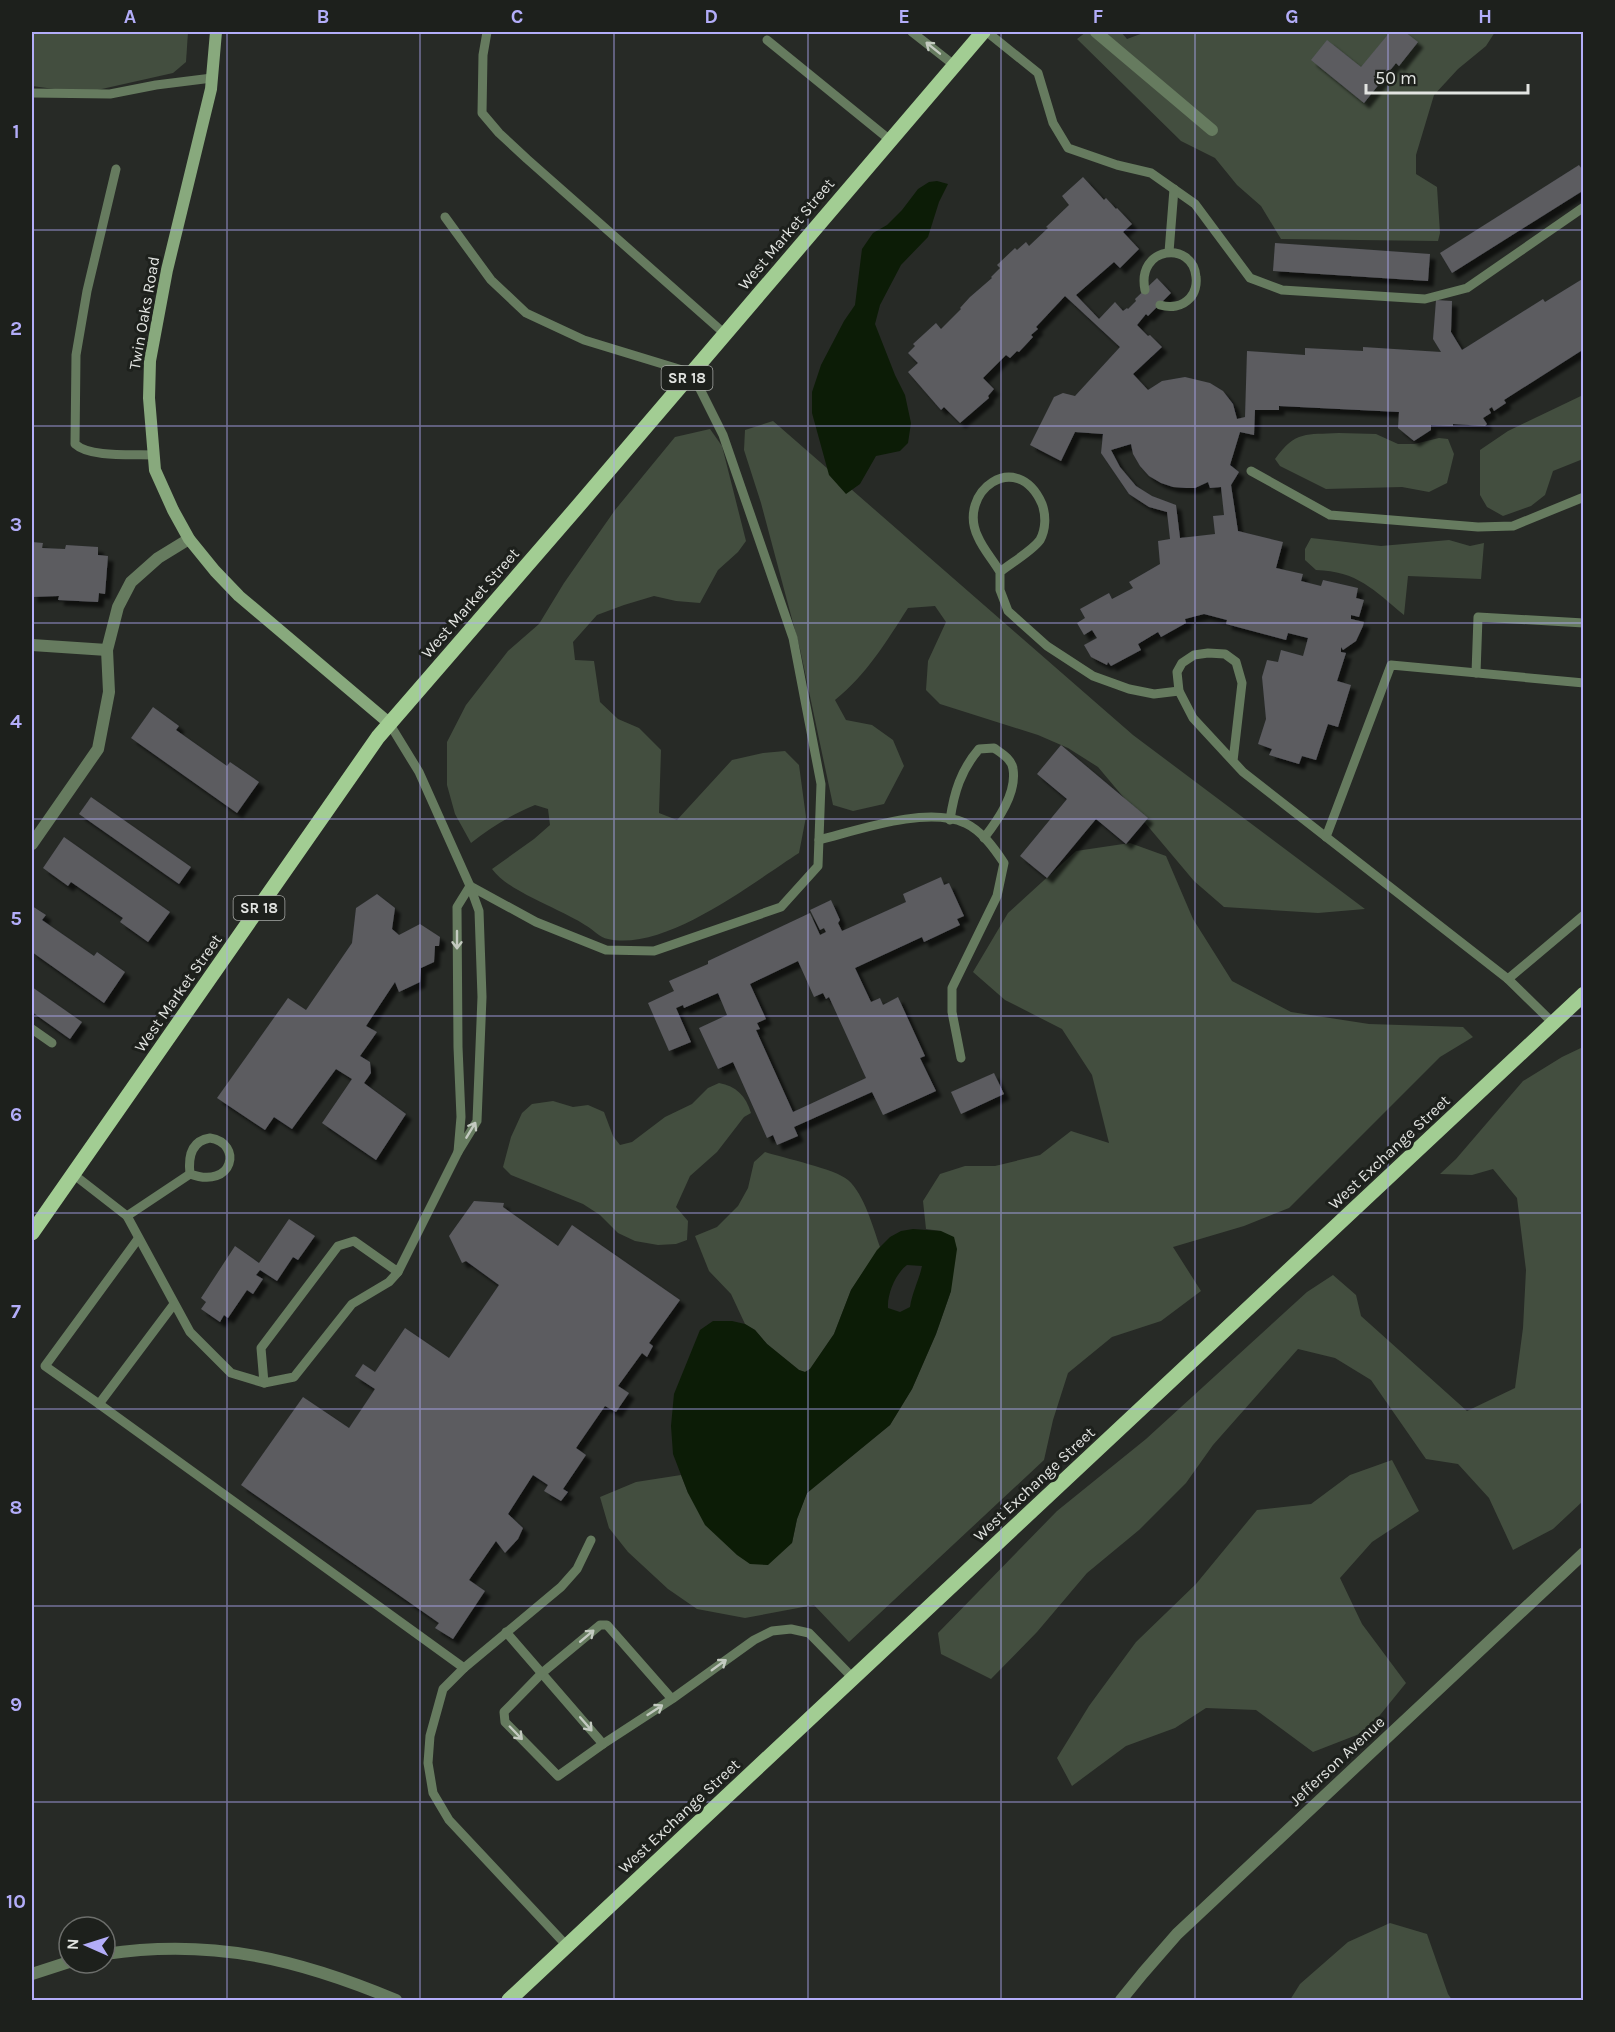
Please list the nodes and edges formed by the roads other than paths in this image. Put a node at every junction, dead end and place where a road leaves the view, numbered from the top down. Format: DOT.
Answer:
graph roads {
  1 [pos="216,32"];
  2 [pos="487,32"];
  3 [pos="912,32"];
  4 [pos="982,32"];
  5 [pos="987,32"];
  6 [pos="1096,32"];
  7 [pos="767,40"];
  8 [pos="954,65"];
  9 [pos="212,78"];
  10 [pos="32,93"];
  11 [pos="1212,130"];
  12 [pos="890,140"];
  13 [pos="116,169"];
  14 [pos="1174,189"];
  15 [pos="1584,207"];
  16 [pos="445,217"];
  17 [pos="1169,252"];
  18 [pos="1145,290"];
  19 [pos="1160,305"];
  20 [pos="724,334"];
  21 [pos="692,373"];
  22 [pos="154,455"];
  23 [pos="1251,471"];
  24 [pos="1584,497"];
  25 [pos="189,539"];
  26 [pos="1000,572"];
  27 [pos="1584,623"];
  28 [pos="32,645"];
  29 [pos="107,650"];
  30 [pos="1476,673"];
  31 [pos="1584,683"];
  32 [pos="1179,691"];
  33 [pos="389,723"];
  34 [pos="1233,761"];
  35 [pos="950,820"];
  36 [pos="1326,837"];
  37 [pos="984,838"];
  38 [pos="819,840"];
  39 [pos="32,844"];
  40 [pos="470,886"];
  41 [pos="1584,915"];
  42 [pos="1508,979"];
  43 [pos="1584,994"];
  44 [pos="1553,1023"];
  45 [pos="32,1029"];
  46 [pos="52,1043"];
  47 [pos="960,1058"];
  48 [pos="458,1152"];
  49 [pos="73,1174"];
  50 [pos="190,1174"];
  51 [pos="127,1216"];
  52 [pos="32,1233"];
  53 [pos="138,1239"];
  54 [pos="398,1272"];
  55 [pos="174,1304"];
  56 [pos="264,1383"];
  57 [pos="99,1404"];
  58 [pos="591,1540"];
  59 [pos="1584,1553"];
  60 [pos="506,1632"];
  61 [pos="464,1668"];
  62 [pos="542,1673"];
  63 [pos="853,1678"];
  64 [pos="672,1699"];
  65 [pos="603,1744"];
  66 [pos="567,1946"];
  67 [pos="117,1952"];
  68 [pos="57,1966"];
  69 [pos="32,1974"];
  70 [pos="396,2001"];
  71 [pos="509,2001"];
  72 [pos="1121,2001"];
  1 -- 9 [label="main road, Twin Oaks Road"];
  2 -- 20 [label="lane"];
  8 -- 3 [label="lane, one-way"];
  4 -- 8 [label="main road, West Market Street / SR 18"];
  5 -- 14 [label="lane"];
  6 -- 11 [label="street"];
  7 -- 12 [label="lane"];
  8 -- 12 [label="main road, West Market Street / SR 18"];
  9 -- 10 [label="lane"];
  9 -- 22 [label="main road, Twin Oaks Road"];
  12 -- 20 [label="main road, West Market Street / SR 18"];
  13 -- 22 [label="lane"];
  14 -- 15 [label="lane"];
  14 -- 17 [label="lane"];
  16 -- 21 [label="lane"];
  17 -- 18 [label="lane"];
  17 -- 19 [label="lane"];
  20 -- 21 [label="main road, West Market Street / SR 18"];
  21 -- 33 [label="main road, West Market Street / SR 18"];
  21 -- 38 [label="lane"];
  22 -- 25 [label="main road, Twin Oaks Road"];
  23 -- 24 [label="lane"];
  25 -- 29 [label="street"];
  25 -- 33 [label="main road, Twin Oaks Road"];
  26 -- 26 [label="lane"];
  26 -- 32 [label="lane"];
  27 -- 30 [label="lane"];
  28 -- 29 [label="street"];
  29 -- 39 [label="street"];
  30 -- 31 [label="lane"];
  30 -- 36 [label="lane"];
  32 -- 34 [label="lane"];
  32 -- 34 [label="lane"];
  33 -- 40 [label="lane"];
  33 -- 49 [label="main road, West Market Street / SR 18"];
  34 -- 36 [label="lane"];
  35 -- 37 [label="lane"];
  35 -- 37 [label="lane"];
  35 -- 38 [label="lane"];
  36 -- 42 [label="lane"];
  37 -- 47 [label="lane"];
  38 -- 40 [label="lane"];
  40 -- 48 [label="lane, one-way"];
  48 -- 40 [label="lane, one-way"];
  41 -- 42 [label="lane"];
  42 -- 44 [label="lane"];
  43 -- 44 [label="main road, West Exchange Street"];
  44 -- 63 [label="main road, West Exchange Street"];
  45 -- 46 [label="lane"];
  48 -- 54 [label="lane"];
  49 -- 51 [label="lane"];
  49 -- 52 [label="main road, West Market Street / SR 18"];
  50 -- 50 [label="lane"];
  50 -- 51 [label="lane"];
  51 -- 53 [label="lane"];
  53 -- 55 [label="lane"];
  53 -- 57 [label="lane"];
  54 -- 56 [label="lane"];
  54 -- 56 [label="lane"];
  55 -- 56 [label="lane"];
  55 -- 57 [label="lane"];
  57 -- 61 [label="lane"];
  58 -- 60 [label="lane"];
  59 -- 72 [label="street, Jefferson Avenue"];
  60 -- 61 [label="lane"];
  60 -- 62 [label="lane"];
  61 -- 66 [label="lane"];
  62 -- 64 [label="lane, one-way"];
  62 -- 65 [label="lane, one-way"];
  62 -- 65 [label="lane, one-way"];
  64 -- 63 [label="lane, one-way"];
  63 -- 66 [label="main road, West Exchange Street"];
  65 -- 64 [label="lane, one-way"];
  66 -- 71 [label="main road, West Exchange Street"];
  67 -- 70 [label="street"];
  68 -- 69 [label="street"];
}
